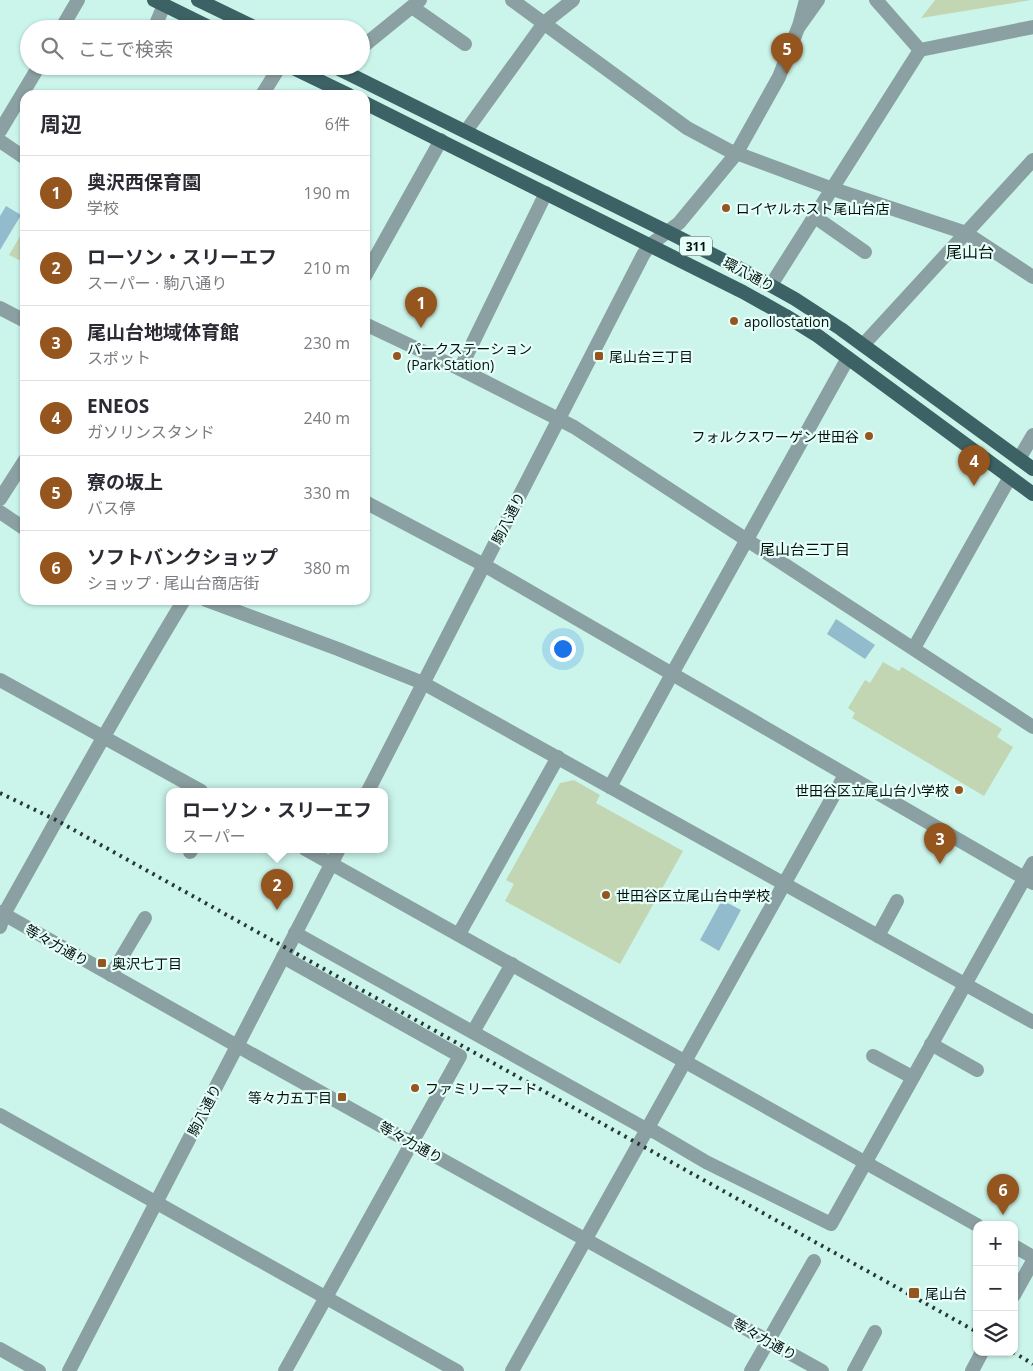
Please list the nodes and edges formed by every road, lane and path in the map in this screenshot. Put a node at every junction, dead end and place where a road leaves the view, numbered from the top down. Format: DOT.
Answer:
graph roads {
  1 [pos="78,0"];
  2 [pos="198,0"];
  3 [pos="512,0"];
  4 [pos="573,0"];
  5 [pos="806,0"];
  6 [pos="818,0"];
  7 [pos="876,0"];
  8 [pos="159,2"];
  9 [pos="416,3"];
  10 [pos="217,4"];
  11 [pos="66,20"];
  12 [pos="156,20"];
  13 [pos="194,20"];
  14 [pos="243,20"];
  15 [pos="544,24"];
  16 [pos="1033,27"];
  17 [pos="798,28"];
  18 [pos="370,41"];
  19 [pos="465,44"];
  20 [pos="920,50"];
  21 [pos="34,75"];
  22 [pos="274,75"];
  23 [pos="308,75"];
  24 [pos="352,75"];
  25 [pos="25,90"];
  26 [pos="265,90"];
  27 [pos="339,90"];
  28 [pos="20,98"];
  29 [pos="370,105"];
  30 [pos="0,131"];
  31 [pos="466,131"];
  32 [pos="440,140"];
  33 [pos="0,141"];
  34 [pos="736,154"];
  35 [pos="20,155"];
  36 [pos="1032,162"];
  37 [pos="833,189"];
  38 [pos="546,193"];
  39 [pos="815,216"];
  40 [pos="668,232"];
  41 [pos="966,233"];
  42 [pos="650,245"];
  43 [pos="864,252"];
  44 [pos="370,267"];
  45 [pos="1033,277"];
  46 [pos="771,285"];
  47 [pos="0,308"];
  48 [pos="20,318"];
  49 [pos="370,326"];
  50 [pos="863,345"];
  51 [pos="848,358"];
  52 [pos="460,369"];
  53 [pos="559,419"];
  54 [pos="1033,435"];
  55 [pos="1019,459"];
  56 [pos="20,468"];
  57 [pos="1033,469"];
  58 [pos="1010,477"];
  59 [pos="1033,494"];
  60 [pos="0,499"];
  61 [pos="370,505"];
  62 [pos="0,512"];
  63 [pos="20,526"];
  64 [pos="748,539"];
  65 [pos="484,565"];
  66 [pos="181,605"];
  67 [pos="219,605"];
  68 [pos="914,648"];
  69 [pos="672,674"];
  70 [pos="0,680"];
  71 [pos="423,683"];
  72 [pos="1033,727"];
  73 [pos="104,737"];
  74 [pos="558,757"];
  75 [pos="845,775"];
  76 [pos="610,787"];
  77 [pos="196,788"];
  78 [pos="370,788"];
  79 [pos="312,853"];
  80 [pos="337,853"];
  81 [pos="1033,863"];
  82 [pos="332,864"];
  83 [pos="1029,881"];
  84 [pos="784,883"];
  85 [pos="897,901"];
  86 [pos="1,918"];
  87 [pos="145,918"];
  88 [pos="295,933"];
  89 [pos="459,934"];
  90 [pos="878,936"];
  91 [pos="283,957"];
  92 [pos="512,964"];
  93 [pos="111,975"];
  94 [pos="964,985"];
  95 [pos="1033,1022"];
  96 [pos="473,1032"];
  97 [pos="931,1044"];
  98 [pos="236,1046"];
  99 [pos="873,1056"];
  100 [pos="684,1061"];
  101 [pos="977,1070"];
  102 [pos="912,1078"];
  103 [pos="0,1115"];
  104 [pos="646,1129"];
  105 [pos="412,1143"];
  106 [pos="864,1162"];
  107 [pos="155,1204"];
  108 [pos="973,1223"];
  109 [pos="585,1239"];
  110 [pos="1018,1248"];
  111 [pos="1033,1257"];
  112 [pos="814,1261"];
  113 [pos="1033,1261"];
  114 [pos="1018,1288"];
  115 [pos="327,1297"];
  116 [pos="875,1332"];
  117 [pos="768,1341"];
  118 [pos="0,1349"];
  119 [pos="980,1356"];
  120 [pos="39,1371"];
  121 [pos="69,1371"];
  122 [pos="285,1371"];
  123 [pos="457,1371"];
  124 [pos="512,1371"];
  125 [pos="750,1371"];
  126 [pos="822,1371"];
  127 [pos="854,1371"];
  128 [pos="972,1371"];
  1 -- 11 [label="street"];
  2 -- 10 [label="main road"];
  3 -- 15 [label="street"];
  4 -- 15 [label="street"];
  5 -- 17 [label="street"];
  6 -- 17 [label="street"];
  7 -- 20 [label="street"];
  8 -- 12 [label="street"];
  8 -- 13 [label="main road"];
  9 -- 18 [label="street"];
  9 -- 19 [label="street"];
  10 -- 14 [label="main road"];
  15 -- 31 [label="street"];
  15 -- 34 [label="street"];
  16 -- 20 [label="street"];
  17 -- 34 [label="street"];
  20 -- 37 [label="street"];
  21 -- 25 [label="street"];
  22 -- 26 [label="street"];
  23 -- 27 [label="main road"];
  24 -- 31 [label="main road, 環八通り / 311"];
  28 -- 30 [label="street"];
  29 -- 32 [label="main road, 環八通り / 311"];
  31 -- 40 [label="main road, 環八通り / 311"];
  32 -- 38 [label="main road, 環八通り / 311"];
  32 -- 44 [label="street"];
  33 -- 35 [label="street"];
  34 -- 37 [label="street"];
  34 -- 40 [label="street"];
  36 -- 41 [label="street"];
  37 -- 39 [label="street"];
  37 -- 41 [label="street"];
  38 -- 42 [label="main road, 環八通り / 311"];
  38 -- 52 [label="street"];
  39 -- 43 [label="street"];
  39 -- 46 [label="street"];
  40 -- 42 [label="street"];
  40 -- 46 [label="main road, 環八通り / 311"];
  41 -- 45 [label="street"];
  41 -- 50 [label="street"];
  42 -- 51 [label="main road, 環八通り / 311"];
  42 -- 53 [label="street, 駒八通り"];
  46 -- 50 [label="main road, 環八通り / 311"];
  47 -- 48 [label="street"];
  49 -- 52 [label="street"];
  50 -- 55 [label="main road, 環八通り / 311"];
  51 -- 58 [label="main road, 環八通り / 311"];
  51 -- 64 [label="street"];
  52 -- 53 [label="street"];
  53 -- 64 [label="street"];
  53 -- 65 [label="street, 駒八通り"];
  54 -- 55 [label="street"];
  55 -- 57 [label="main road, 環八通り / 311"];
  56 -- 60 [label="street"];
  58 -- 59 [label="main road, 環八通り / 311"];
  58 -- 68 [label="street"];
  61 -- 65 [label="street"];
  62 -- 63 [label="street"];
  64 -- 68 [label="street"];
  64 -- 69 [label="street"];
  65 -- 69 [label="street"];
  65 -- 71 [label="street, 駒八通り"];
  66 -- 73 [label="street"];
  67 -- 71 [label="street"];
  68 -- 72 [label="street"];
  69 -- 75 [label="street"];
  69 -- 76 [label="street"];
  70 -- 73 [label="street"];
  71 -- 74 [label="street"];
  71 -- 78 [label="street, 駒八通り"];
  73 -- 77 [label="street"];
  73 -- 86 [label="street"];
  74 -- 76 [label="street"];
  74 -- 89 [label="street"];
  75 -- 83 [label="street"];
  75 -- 84 [label="street"];
  76 -- 84 [label="street"];
  79 -- 82 [label="street"];
  80 -- 82 [label="street, 駒八通り"];
  81 -- 83 [label="street"];
  82 -- 88 [label="street, 駒八通り"];
  82 -- 89 [label="street"];
  83 -- 94 [label="street"];
  84 -- 90 [label="street"];
  84 -- 100 [label="street"];
  85 -- 90 [label="street"];
  86 -- 93 [label="street, 等々力通り"];
  87 -- 93 [label="street"];
  88 -- 91 [label="street, 駒八通り"];
  88 -- 96 [label="street"];
  89 -- 92 [label="street"];
  90 -- 94 [label="street"];
  91 -- 98 [label="street, 駒八通り"];
  91 -- 105 [label="street"];
  92 -- 96 [label="street"];
  92 -- 100 [label="street"];
  93 -- 98 [label="street, 等々力通り"];
  94 -- 95 [label="street"];
  94 -- 97 [label="street"];
  96 -- 104 [label="street"];
  97 -- 101 [label="street"];
  97 -- 102 [label="street"];
  98 -- 105 [label="street, 等々力通り"];
  98 -- 107 [label="street, 駒八通り"];
  99 -- 102 [label="street"];
  100 -- 104 [label="street"];
  100 -- 106 [label="street"];
  102 -- 106 [label="street"];
  103 -- 107 [label="street"];
  104 -- 106 [label="street"];
  104 -- 109 [label="street"];
  105 -- 109 [label="street, 等々力通り"];
  105 -- 115 [label="street"];
  106 -- 108 [label="street"];
  107 -- 115 [label="street"];
  107 -- 121 [label="street, 駒八通り"];
  109 -- 117 [label="street, 等々力通り"];
  109 -- 124 [label="street"];
  110 -- 111 [label="street"];
  112 -- 117 [label="street"];
  113 -- 114 [label="street"];
  115 -- 122 [label="street"];
  115 -- 123 [label="street"];
  116 -- 127 [label="street"];
  117 -- 125 [label="street"];
  117 -- 126 [label="street, 等々力通り"];
  118 -- 120 [label="street"];
  119 -- 128 [label="street"];
}
